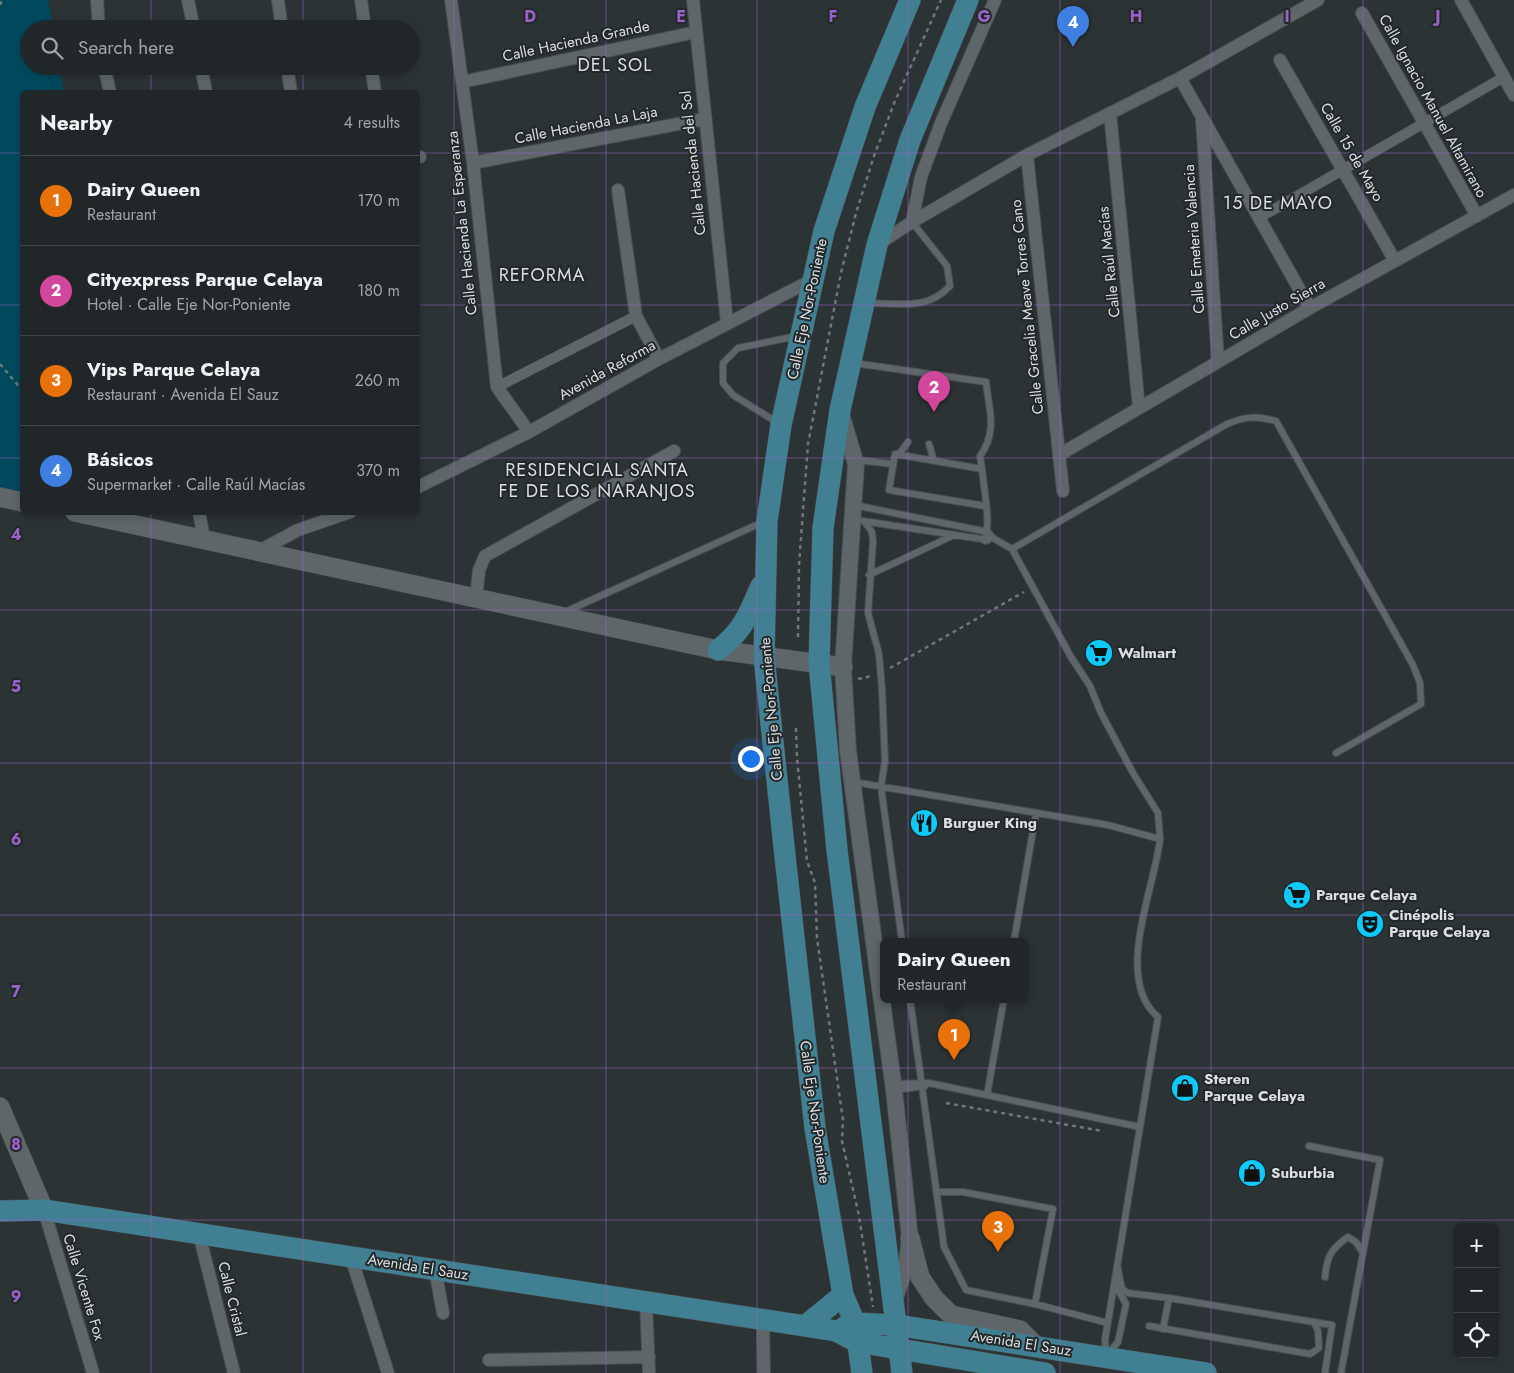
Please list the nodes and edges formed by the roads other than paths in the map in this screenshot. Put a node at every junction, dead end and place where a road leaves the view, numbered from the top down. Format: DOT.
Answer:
graph roads {
  1 [pos="97,0"];
  2 [pos="188,0"];
  3 [pos="278,0"];
  4 [pos="361,0"];
  5 [pos="451,0"];
  6 [pos="692,0"];
  7 [pos="910,0"];
  8 [pos="968,0"];
  9 [pos="995,0"];
  10 [pos="1318,0"];
  11 [pos="1461,0"];
  12 [pos="1362,13"];
  13 [pos="98,20"];
  14 [pos="192,20"];
  15 [pos="281,20"];
  16 [pos="364,20"];
  17 [pos="696,32"];
  18 [pos="1280,60"];
  19 [pos="106,75"];
  20 [pos="203,75"];
  21 [pos="288,75"];
  22 [pos="372,75"];
  23 [pos="1504,77"];
  24 [pos="1180,78"];
  25 [pos="462,82"];
  26 [pos="110,90"];
  27 [pos="206,90"];
  28 [pos="291,90"];
  29 [pos="375,90"];
  30 [pos="1514,96"];
  31 [pos="1110,113"];
  32 [pos="1201,115"];
  33 [pos="704,120"];
  34 [pos="1423,122"];
  35 [pos="1027,155"];
  36 [pos="473,162"];
  37 [pos="1342,169"];
  38 [pos="618,190"];
  39 [pos="1514,195"];
  40 [pos="1476,216"];
  41 [pos="1259,218"];
  42 [pos="912,222"];
  43 [pos="876,245"];
  44 [pos="1395,261"];
  45 [pos="812,280"];
  46 [pos="864,302"];
  47 [pos="1310,308"];
  48 [pos="636,316"];
  49 [pos="728,323"];
  50 [pos="800,335"];
  51 [pos="660,359"];
  52 [pos="851,362"];
  53 [pos="1218,362"];
  54 [pos="497,387"];
  55 [pos="1139,408"];
  56 [pos="840,410"];
  57 [pos="781,425"];
  58 [pos="529,432"];
  59 [pos="908,442"];
  60 [pos="929,444"];
  61 [pos="674,451"];
  62 [pos="899,454"];
  63 [pos="1059,455"];
  64 [pos="855,460"];
  65 [pos="934,461"];
  66 [pos="893,464"];
  67 [pos="982,469"];
  68 [pos="420,485"];
  69 [pos="1063,491"];
  70 [pos="0,498"];
  71 [pos="20,502"];
  72 [pos="985,506"];
  73 [pos="89,515"];
  74 [pos="200,515"];
  75 [pos="341,515"];
  76 [pos="856,515"];
  77 [pos="766,521"];
  78 [pos="967,527"];
  79 [pos="988,532"];
  80 [pos="954,535"];
  81 [pos="993,538"];
  82 [pos="204,539"];
  83 [pos="985,541"];
  84 [pos="1012,549"];
  85 [pos="259,551"];
  86 [pos="765,574"];
  87 [pos="869,576"];
  88 [pos="476,598"];
  89 [pos="558,615"];
  90 [pos="718,650"];
  91 [pos="764,657"];
  92 [pos="819,664"];
  93 [pos="843,667"];
  94 [pos="1336,753"];
  95 [pos="853,782"];
  96 [pos="881,787"];
  97 [pos="1036,813"];
  98 [pos="1160,839"];
  99 [pos="902,938"];
  100 [pos="1015,938"];
  101 [pos="880,983"];
  102 [pos="883,1003"];
  103 [pos="911,1003"];
  104 [pos="1003,1003"];
  105 [pos="922,1084"];
  106 [pos="894,1087"];
  107 [pos="986,1095"];
  108 [pos="0,1108"];
  109 [pos="1140,1126"];
  110 [pos="1310,1146"];
  111 [pos="936,1192"];
  112 [pos="44,1210"];
  113 [pos="0,1211"];
  114 [pos="199,1234"];
  115 [pos="910,1238"];
  116 [pos="1363,1253"];
  117 [pos="351,1257"];
  118 [pos="1117,1265"];
  119 [pos="434,1269"];
  120 [pos="1325,1278"];
  121 [pos="1115,1282"];
  122 [pos="843,1295"];
  123 [pos="1169,1298"];
  124 [pos="646,1302"];
  125 [pos="893,1303"];
  126 [pos="1035,1304"];
  127 [pos="443,1313"];
  128 [pos="763,1319"];
  129 [pos="1314,1322"];
  130 [pos="1108,1323"];
  131 [pos="805,1326"];
  132 [pos="1150,1326"];
  133 [pos="1163,1328"];
  134 [pos="864,1329"];
  135 [pos="1036,1346"];
  136 [pos="898,1348"];
  137 [pos="649,1356"];
  138 [pos="489,1360"];
  139 [pos="1105,1365"];
  140 [pos="1022,1371"];
  141 [pos="93,1373"];
  142 [pos="234,1373"];
  143 [pos="388,1373"];
  144 [pos="649,1373"];
  145 [pos="764,1373"];
  146 [pos="862,1373"];
  147 [pos="902,1373"];
  148 [pos="1045,1373"];
  149 [pos="1206,1373"];
  150 [pos="1325,1373"];
  151 [pos="1341,1373"];
  1 -- 13 [label="street"];
  2 -- 14 [label="street"];
  3 -- 15 [label="street"];
  4 -- 16 [label="street"];
  5 -- 25 [label="street, Calle Hacienda La Esperanza"];
  6 -- 17 [label="street, Calle Hacienda del Sol"];
  7 -- 45 [label="main road, Calle Eje Nor-Poniente"];
  8 -- 43 [label="main road, Calle Eje Nor-Poniente"];
  9 -- 42 [label="street"];
  10 -- 24 [label="street"];
  11 -- 23 [label="street"];
  12 -- 34 [label="street, Calle Ignacio Manuel Altamirano"];
  17 -- 25 [label="street, Calle Hacienda Grande"];
  17 -- 33 [label="street, Calle Hacienda del Sol"];
  18 -- 37 [label="street, Calle 15 de Mayo"];
  19 -- 26 [label="street"];
  20 -- 27 [label="street"];
  21 -- 28 [label="street"];
  22 -- 29 [label="street"];
  23 -- 30 [label="street"];
  23 -- 34 [label="street"];
  24 -- 31 [label="street"];
  24 -- 32 [label="street"];
  25 -- 36 [label="street, Calle Hacienda La Esperanza"];
  31 -- 35 [label="street"];
  31 -- 55 [label="street, Calle Raúl Macías"];
  32 -- 41 [label="street"];
  32 -- 53 [label="street, Calle Emeteria Valencia"];
  33 -- 36 [label="street, Calle Hacienda La Laja"];
  33 -- 49 [label="street, Calle Hacienda del Sol"];
  34 -- 37 [label="street"];
  34 -- 40 [label="street, Calle Ignacio Manuel Altamirano"];
  35 -- 42 [label="street"];
  35 -- 63 [label="street, Calle Gracelia Meave Torres Cano"];
  36 -- 54 [label="street, Calle Hacienda La Esperanza"];
  37 -- 41 [label="street"];
  37 -- 44 [label="street, Calle 15 de Mayo"];
  38 -- 48 [label="street"];
  39 -- 40 [label="street, Calle Justo Sierra"];
  40 -- 44 [label="street, Calle Justo Sierra"];
  41 -- 47 [label="street"];
  42 -- 43 [label="street"];
  42 -- 46 [label="lane"];
  43 -- 46 [label="main road, Calle Eje Nor-Poniente"];
  44 -- 47 [label="street, Calle Justo Sierra"];
  45 -- 49 [label="street, Avenida Reforma"];
  45 -- 50 [label="main road, Calle Eje Nor-Poniente"];
  46 -- 52 [label="main road, Calle Eje Nor-Poniente"];
  47 -- 53 [label="street, Calle Justo Sierra"];
  48 -- 51 [label="street"];
  48 -- 54 [label="street"];
  49 -- 51 [label="street, Avenida Reforma"];
  50 -- 57 [label="main road, Calle Eje Nor-Poniente"];
  50 -- 57 [label="lane"];
  51 -- 58 [label="street, Avenida Reforma"];
  52 -- 56 [label="main road, Calle Eje Nor-Poniente"];
  52 -- 67 [label="lane"];
  53 -- 55 [label="street, Calle Justo Sierra"];
  54 -- 58 [label="street, Calle Hacienda La Esperanza"];
  55 -- 63 [label="street, Calle Justo Sierra"];
  56 -- 64 [label="street"];
  56 -- 92 [label="main road, Calle Eje Nor-Poniente"];
  57 -- 77 [label="main road, Calle Eje Nor-Poniente"];
  58 -- 68 [label="street, Avenida Reforma"];
  59 -- 62 [label="lane"];
  60 -- 65 [label="lane"];
  61 -- 88 [label="street"];
  62 -- 65 [label="lane"];
  62 -- 66 [label="lane"];
  63 -- 69 [label="street, Calle Gracelia Meave Torres Cano"];
  64 -- 66 [label="lane"];
  64 -- 76 [label="street"];
  65 -- 67 [label="lane"];
  66 -- 72 [label="lane"];
  67 -- 72 [label="lane"];
  70 -- 71 [label="main road"];
  72 -- 79 [label="lane"];
  73 -- 82 [label="main road"];
  74 -- 82 [label="street"];
  75 -- 85 [label="street"];
  76 -- 78 [label="lane"];
  76 -- 80 [label="lane"];
  76 -- 87 [label="lane"];
  76 -- 93 [label="street"];
  77 -- 86 [label="main road, Calle Eje Nor-Poniente"];
  77 -- 89 [label="lane"];
  78 -- 79 [label="lane"];
  78 -- 80 [label="lane"];
  79 -- 81 [label="lane"];
  79 -- 83 [label="lane"];
  80 -- 83 [label="lane"];
  80 -- 87 [label="lane"];
  81 -- 83 [label="lane"];
  81 -- 84 [label="lane"];
  82 -- 85 [label="main road"];
  84 -- 94 [label="lane"];
  84 -- 98 [label="lane"];
  85 -- 88 [label="main road"];
  86 -- 90 [label="main road"];
  86 -- 91 [label="main road, Calle Eje Nor-Poniente"];
  87 -- 96 [label="lane"];
  88 -- 89 [label="main road"];
  89 -- 90 [label="main road"];
  90 -- 91 [label="main road"];
  91 -- 92 [label="main road"];
  91 -- 122 [label="main road, Calle Eje Nor-Poniente"];
  92 -- 93 [label="main road"];
  92 -- 125 [label="main road, Calle Eje Nor-Poniente"];
  93 -- 95 [label="street"];
  95 -- 96 [label="lane"];
  95 -- 101 [label="street"];
  96 -- 97 [label="lane"];
  96 -- 99 [label="lane"];
  97 -- 98 [label="lane"];
  97 -- 100 [label="lane"];
  98 -- 109 [label="lane"];
  102 -- 106 [label="street"];
  103 -- 105 [label="lane"];
  104 -- 107 [label="lane"];
  105 -- 106 [label="lane"];
  105 -- 107 [label="lane"];
  105 -- 111 [label="lane"];
  106 -- 115 [label="street"];
  107 -- 109 [label="lane"];
  108 -- 112 [label="main road"];
  109 -- 118 [label="lane"];
  110 -- 116 [label="lane"];
  111 -- 126 [label="lane"];
  111 -- 126 [label="lane"];
  112 -- 113 [label="main road, Avenida El Sauz"];
  112 -- 114 [label="main road, Avenida El Sauz"];
  112 -- 141 [label="street, Calle Vicente Fox"];
  114 -- 117 [label="main road, Avenida El Sauz"];
  114 -- 142 [label="street, Calle Cristal"];
  115 -- 125 [label="street"];
  115 -- 135 [label="main road"];
  116 -- 120 [label="lane"];
  116 -- 151 [label="lane"];
  117 -- 119 [label="main road, Avenida El Sauz"];
  117 -- 143 [label="street"];
  118 -- 121 [label="lane"];
  118 -- 123 [label="lane"];
  119 -- 124 [label="main road, Avenida El Sauz"];
  119 -- 127 [label="street"];
  121 -- 130 [label="lane"];
  121 -- 139 [label="lane"];
  122 -- 131 [label="main road"];
  122 -- 134 [label="main road, Calle Eje Nor-Poniente"];
  123 -- 129 [label="lane"];
  123 -- 133 [label="lane"];
  124 -- 128 [label="main road, Avenida El Sauz"];
  124 -- 137 [label="street"];
  125 -- 134 [label="main road, Calle Eje Nor-Poniente"];
  126 -- 130 [label="lane"];
  128 -- 131 [label="main road, Avenida El Sauz"];
  128 -- 145 [label="street"];
  129 -- 133 [label="lane"];
  129 -- 150 [label="lane"];
  130 -- 139 [label="lane"];
  131 -- 134 [label="main road, Avenida El Sauz"];
  132 -- 133 [label="lane"];
  134 -- 135 [label="main road, Avenida El Sauz"];
  134 -- 136 [label="main road, Avenida El Sauz"];
  134 -- 136 [label="main road, Calle Eje Nor-Poniente"];
  134 -- 146 [label="main road, Calle Eje Nor-Poniente"];
  135 -- 139 [label="main road, Avenida El Sauz"];
  136 -- 140 [label="main road, Avenida El Sauz"];
  136 -- 147 [label="main road, Calle Eje Nor-Poniente"];
  137 -- 138 [label="street"];
  137 -- 144 [label="street"];
  139 -- 149 [label="main road, Avenida El Sauz"];
  140 -- 148 [label="main road, Avenida El Sauz"];
}
